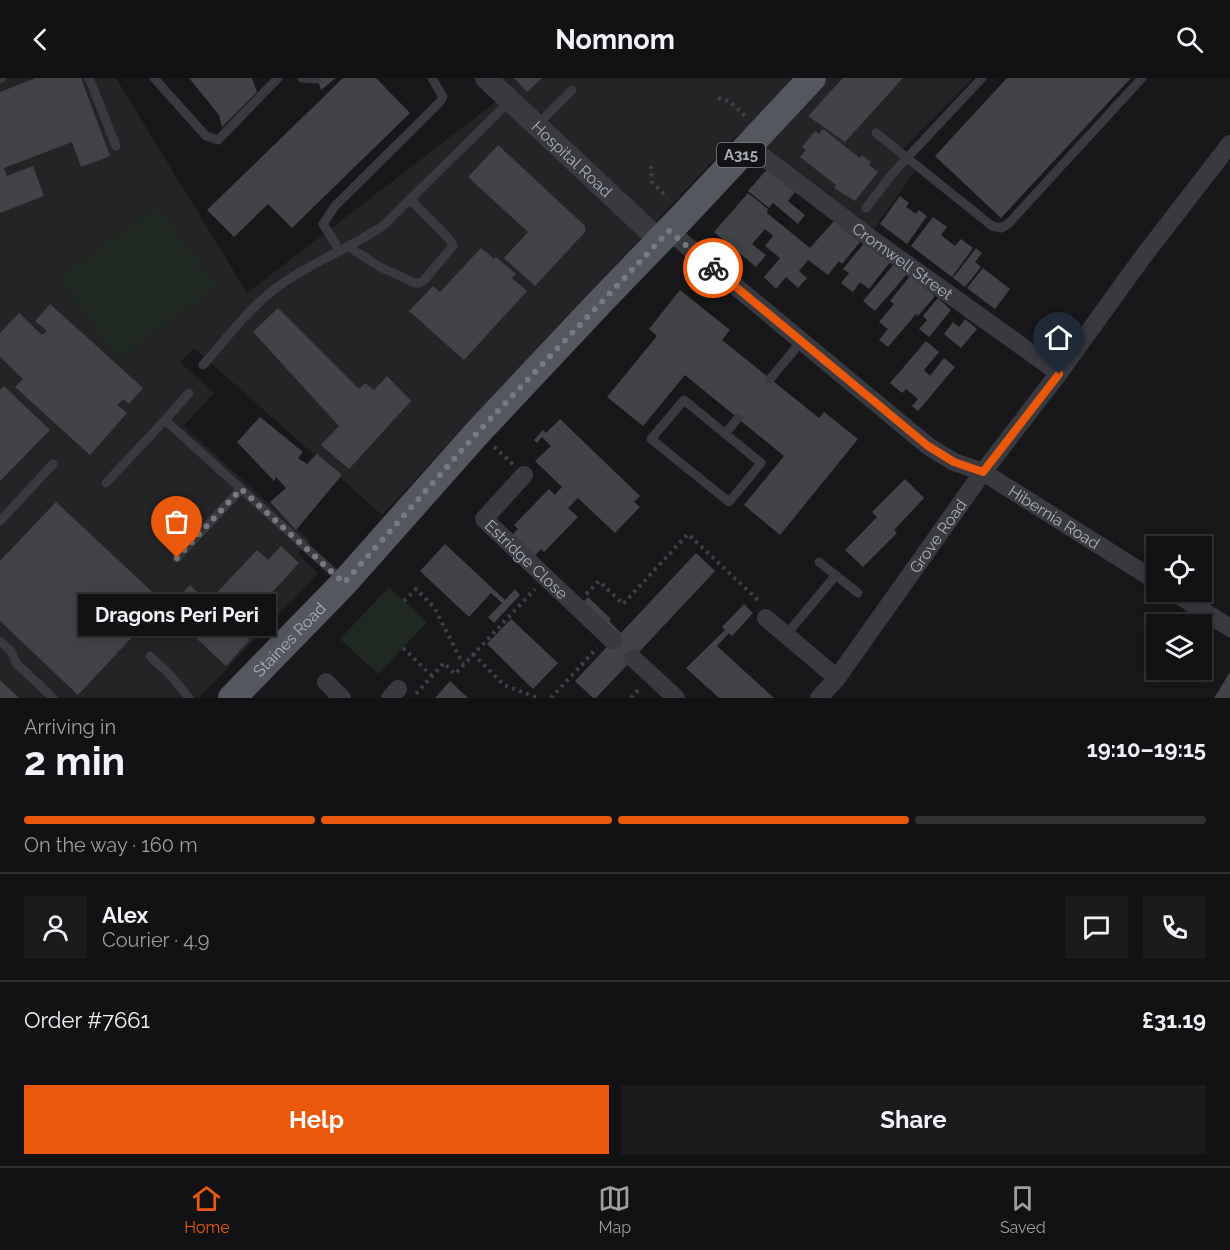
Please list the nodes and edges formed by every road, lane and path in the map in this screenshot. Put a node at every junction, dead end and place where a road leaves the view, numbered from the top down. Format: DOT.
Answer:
graph roads {
  1 [pos="89,78"];
  2 [pos="154,78"];
  3 [pos="278,78"];
  4 [pos="302,78"];
  5 [pos="432,78"];
  6 [pos="486,78"];
  7 [pos="812,78"];
  8 [pos="982,78"];
  9 [pos="1142,78"];
  10 [pos="317,79"];
  11 [pos="572,90"];
  12 [pos="718,98"];
  13 [pos="509,102"];
  14 [pos="536,126"];
  15 [pos="876,133"];
  16 [pos="756,139"];
  17 [pos="1230,144"];
  18 [pos="116,146"];
  19 [pos="906,158"];
  20 [pos="651,166"];
  21 [pos="410,199"];
  22 [pos="866,208"];
  23 [pos="671,229"];
  24 [pos="344,249"];
  25 [pos="801,342"];
  26 [pos="203,365"];
  27 [pos="1059,374"];
  28 [pos="770,379"];
  29 [pos="189,393"];
  30 [pos="738,418"];
  31 [pos="165,420"];
  32 [pos="478,432"];
  33 [pos="725,434"];
  34 [pos="52,464"];
  35 [pos="983,472"];
  36 [pos="524,475"];
  37 [pos="106,483"];
  38 [pos="241,489"];
  39 [pos="0,521"];
  40 [pos="177,558"];
  41 [pos="819,561"];
  42 [pos="836,575"];
  43 [pos="1146,575"];
  44 [pos="546,578"];
  45 [pos="344,583"];
  46 [pos="858,593"];
  47 [pos="404,601"];
  48 [pos="1189,602"];
  49 [pos="576,606"];
  50 [pos="766,618"];
  51 [pos="1230,628"];
  52 [pos="786,635"];
  53 [pos="611,638"];
  54 [pos="0,641"];
  55 [pos="403,648"];
  56 [pos="473,654"];
  57 [pos="150,656"];
  58 [pos="633,658"];
  59 [pos="464,664"];
  60 [pos="432,676"];
  61 [pos="837,678"];
  62 [pos="326,682"];
  63 [pos="394,693"];
  64 [pos="53,698"];
  65 [pos="189,698"];
  66 [pos="232,698"];
  67 [pos="342,698"];
  68 [pos="538,698"];
  69 [pos="552,698"];
  70 [pos="676,698"];
  71 [pos="819,698"];
  1 -- 18 [label="lane"];
  2 -- 3 [label="lane"];
  4 -- 10 [label="lane"];
  5 -- 24 [label="lane"];
  6 -- 13 [label="street, Hospital Road"];
  7 -- 16 [label="main road, Staines Road / A315"];
  8 -- 19 [label="lane"];
  9 -- 19 [label="lane"];
  11 -- 14 [label="lane"];
  12 -- 16 [label="path"];
  13 -- 14 [label="street, Hospital Road"];
  13 -- 21 [label="lane"];
  14 -- 23 [label="street, Hospital Road"];
  15 -- 19 [label="lane"];
  16 -- 23 [label="main road, Staines Road / A315"];
  16 -- 27 [label="street, Cromwell Street"];
  17 -- 27 [label="street, Grove Road"];
  19 -- 22 [label="lane"];
  20 -- 23 [label="path"];
  21 -- 24 [label="lane"];
  21 -- 24 [label="lane"];
  23 -- 25 [label="street, Hibernia Road"];
  23 -- 32 [label="main road, Staines Road / A315"];
  24 -- 26 [label="lane"];
  25 -- 28 [label="lane"];
  25 -- 35 [label="street, Hibernia Road"];
  27 -- 35 [label="street, Grove Road"];
  29 -- 31 [label="lane"];
  30 -- 33 [label="lane"];
  31 -- 37 [label="lane"];
  31 -- 38 [label="lane"];
  32 -- 36 [label="path"];
  32 -- 45 [label="main road, Staines Road / A315"];
  33 -- 33 [label="lane"];
  34 -- 39 [label="lane"];
  35 -- 43 [label="street, Hibernia Road"];
  35 -- 61 [label="street, Grove Road"];
  36 -- 44 [label="street, Estridge Close"];
  38 -- 40 [label="lane"];
  38 -- 45 [label="lane"];
  41 -- 42 [label="lane"];
  42 -- 46 [label="lane"];
  42 -- 52 [label="lane"];
  44 -- 49 [label="street, Estridge Close"];
  44 -- 56 [label="path"];
  45 -- 66 [label="main road, Staines Road / A315"];
  47 -- 59 [label="path"];
  48 -- 51 [label="street"];
  49 -- 50 [label="path"];
  49 -- 53 [label="street, Estridge Close"];
  50 -- 52 [label="street"];
  52 -- 61 [label="street"];
  53 -- 69 [label="path"];
  54 -- 64 [label="lane"];
  55 -- 60 [label="path"];
  56 -- 59 [label="path"];
  56 -- 68 [label="path"];
  57 -- 65 [label="lane"];
  58 -- 70 [label="street"];
  59 -- 60 [label="path"];
  60 -- 63 [label="path"];
  61 -- 71 [label="street, Grove Road"];
  62 -- 67 [label="street"];
}
